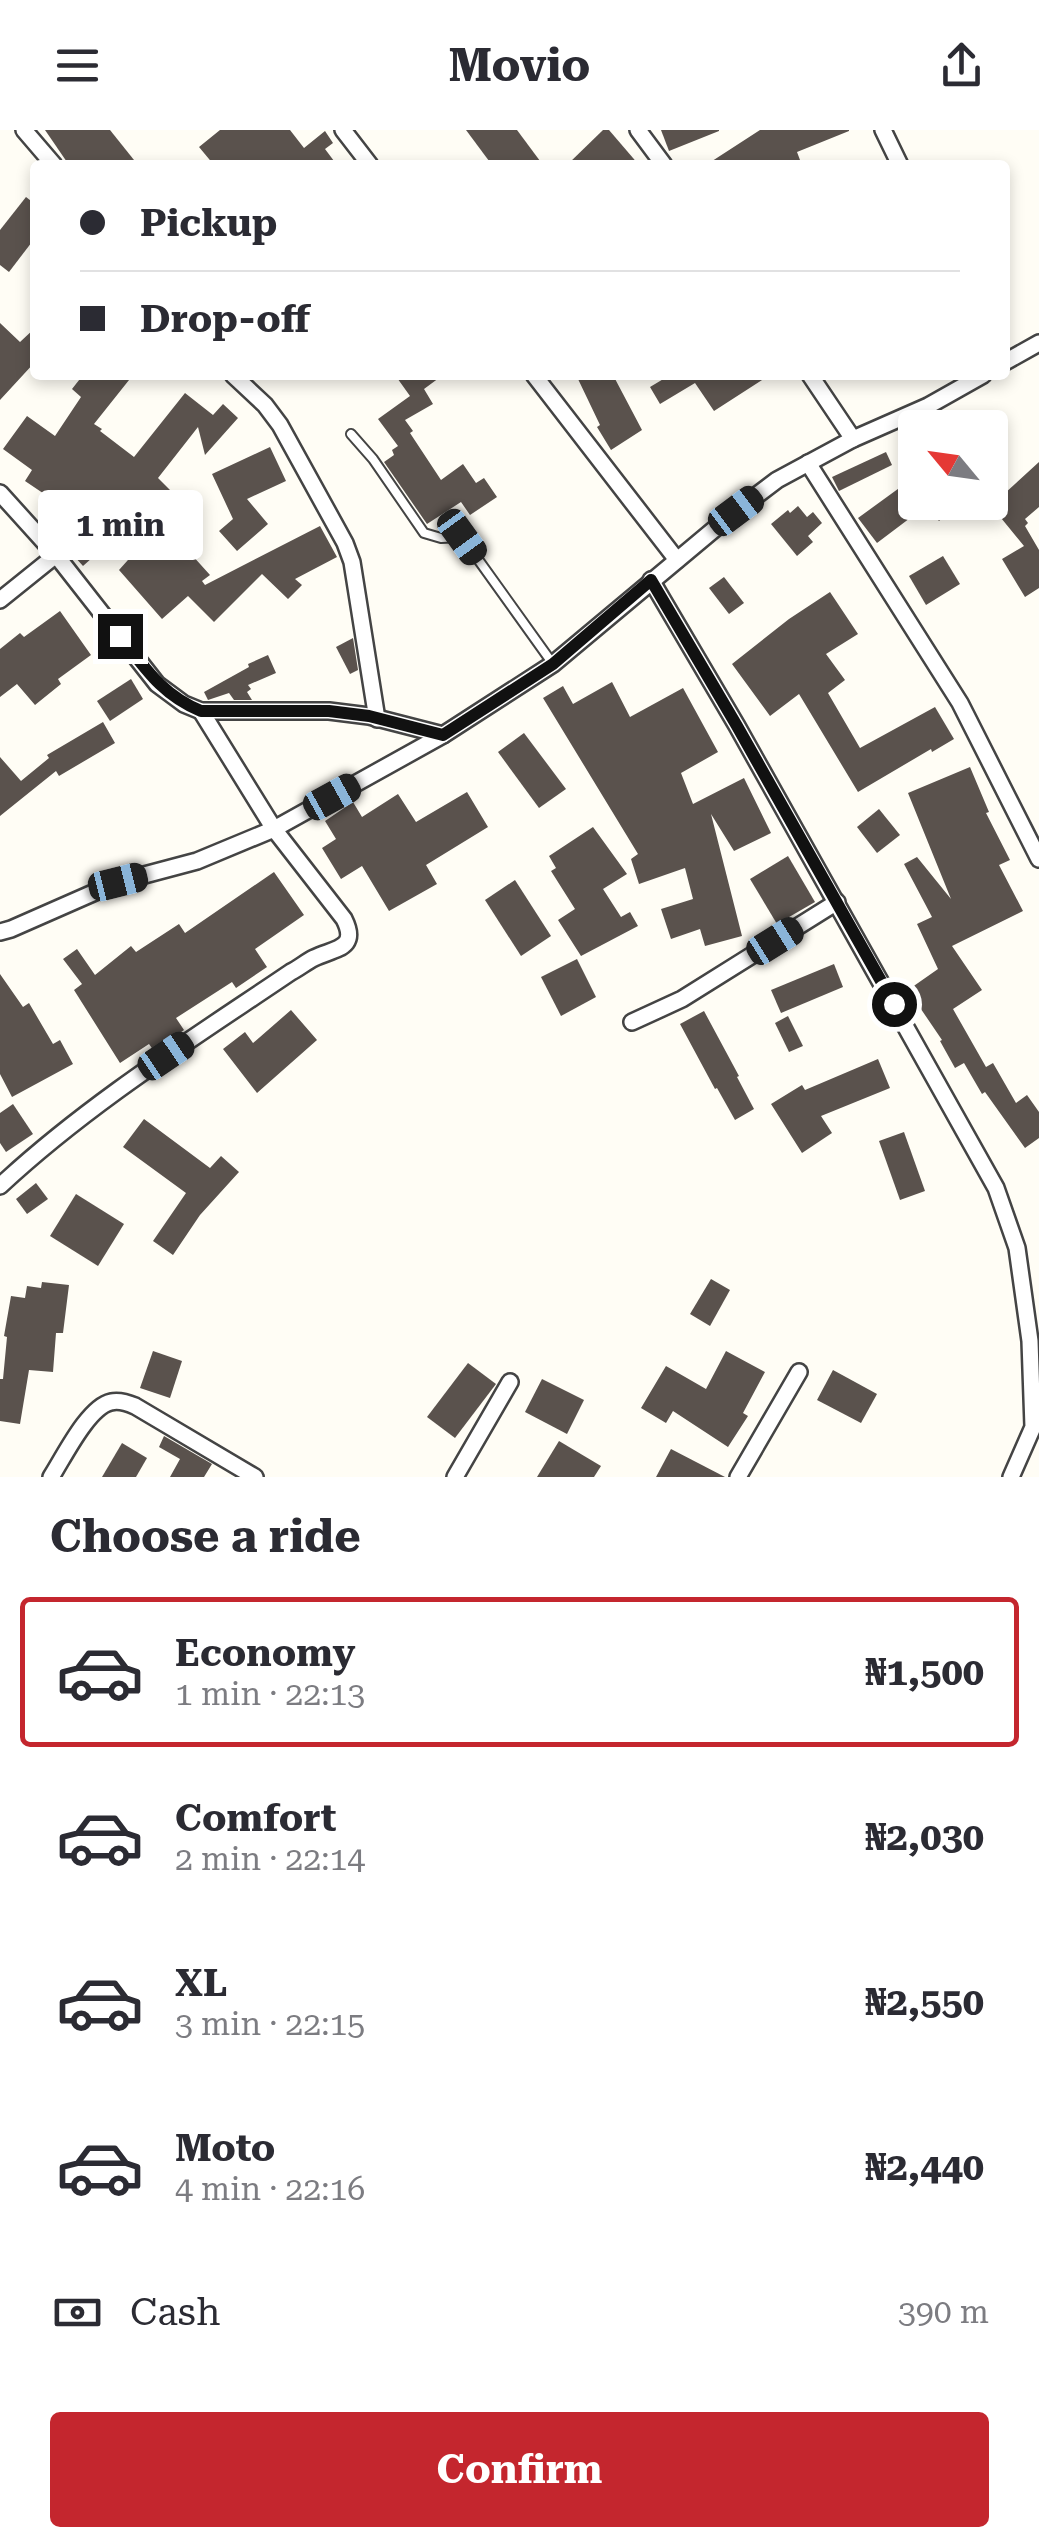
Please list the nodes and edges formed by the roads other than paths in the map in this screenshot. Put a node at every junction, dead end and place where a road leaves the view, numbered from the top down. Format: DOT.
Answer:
graph roads {
  1 [pos="24,130"];
  2 [pos="343,130"];
  3 [pos="638,130"];
  4 [pos="883,130"];
  5 [pos="50,160"];
  6 [pos="366,160"];
  7 [pos="660,160"];
  8 [pos="898,160"];
  9 [pos="1037,347"];
  10 [pos="1010,360"];
  11 [pos="238,380"];
  12 [pos="538,380"];
  13 [pos="813,380"];
  14 [pos="973,380"];
  15 [pos="352,434"];
  16 [pos="853,439"];
  17 [pos="808,463"];
  18 [pos="0,493"];
  19 [pos="56,554"];
  20 [pos="677,560"];
  21 [pos="651,580"];
  22 [pos="0,600"];
  23 [pos="553,664"];
  24 [pos="201,711"];
  25 [pos="378,719"];
  26 [pos="443,735"];
  27 [pos="274,829"];
  28 [pos="1039,859"];
  29 [pos="837,902"];
  30 [pos="0,932"];
  31 [pos="632,1022"];
  32 [pos="0,1186"];
  33 [pos="799,1372"];
  34 [pos="510,1382"];
  35 [pos="52,1477"];
  36 [pos="254,1477"];
  37 [pos="455,1477"];
  38 [pos="738,1477"];
  39 [pos="1011,1477"];
  1 -- 5 [label="street"];
  2 -- 6 [label="street"];
  3 -- 7 [label="street"];
  4 -- 8 [label="street"];
  9 -- 10 [label="street"];
  11 -- 25 [label="street"];
  12 -- 20 [label="street"];
  13 -- 16 [label="street"];
  14 -- 16 [label="street"];
  15 -- 23 [label="lane"];
  16 -- 17 [label="street"];
  17 -- 20 [label="street"];
  17 -- 28 [label="street"];
  18 -- 19 [label="street"];
  19 -- 22 [label="street"];
  19 -- 24 [label="street"];
  20 -- 21 [label="street"];
  21 -- 23 [label="street"];
  21 -- 29 [label="street"];
  23 -- 26 [label="street"];
  24 -- 25 [label="street"];
  24 -- 27 [label="street"];
  25 -- 26 [label="street"];
  26 -- 27 [label="street"];
  27 -- 30 [label="street"];
  27 -- 32 [label="street"];
  29 -- 31 [label="street"];
  29 -- 39 [label="street"];
  33 -- 38 [label="street"];
  34 -- 37 [label="street"];
  35 -- 36 [label="street"];
}
